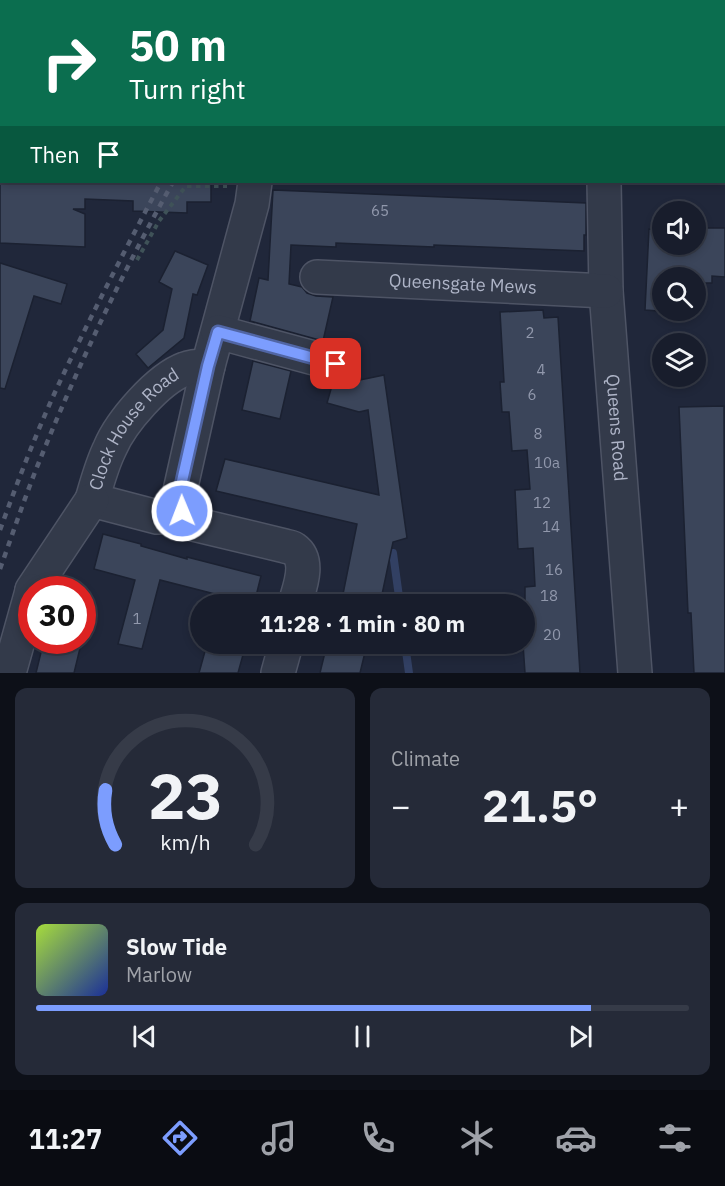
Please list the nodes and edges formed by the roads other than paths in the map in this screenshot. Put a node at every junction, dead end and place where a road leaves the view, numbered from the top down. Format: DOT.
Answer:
graph roads {
  1 [pos="604,183"];
  2 [pos="254,190"];
  3 [pos="317,277"];
  4 [pos="606,291"];
  5 [pos="218,332"];
  6 [pos="336,364"];
  7 [pos="208,366"];
  8 [pos="92,500"];
  9 [pos="182,511"];
  10 [pos="41,576"];
  11 [pos="298,594"];
  12 [pos="18,641"];
  13 [pos="283,654"];
  14 [pos="9,673"];
  15 [pos="278,673"];
  16 [pos="635,673"];
  1 -- 4 [label="street, Queens Road"];
  2 -- 5 [label="street, Clock House Road"];
  3 -- 4 [label="street, Queensgate Mews"];
  4 -- 16 [label="street, Queens Road"];
  5 -- 6 [label="street"];
  5 -- 7 [label="street, Clock House Road"];
  7 -- 8 [label="street, Clock House Road"];
  7 -- 9 [label="street, Clock House Road"];
  8 -- 9 [label="street, Clock House Road"];
  8 -- 10 [label="street"];
  9 -- 11 [label="street"];
  12 -- 14 [label="street"];
  13 -- 15 [label="street"];
}
